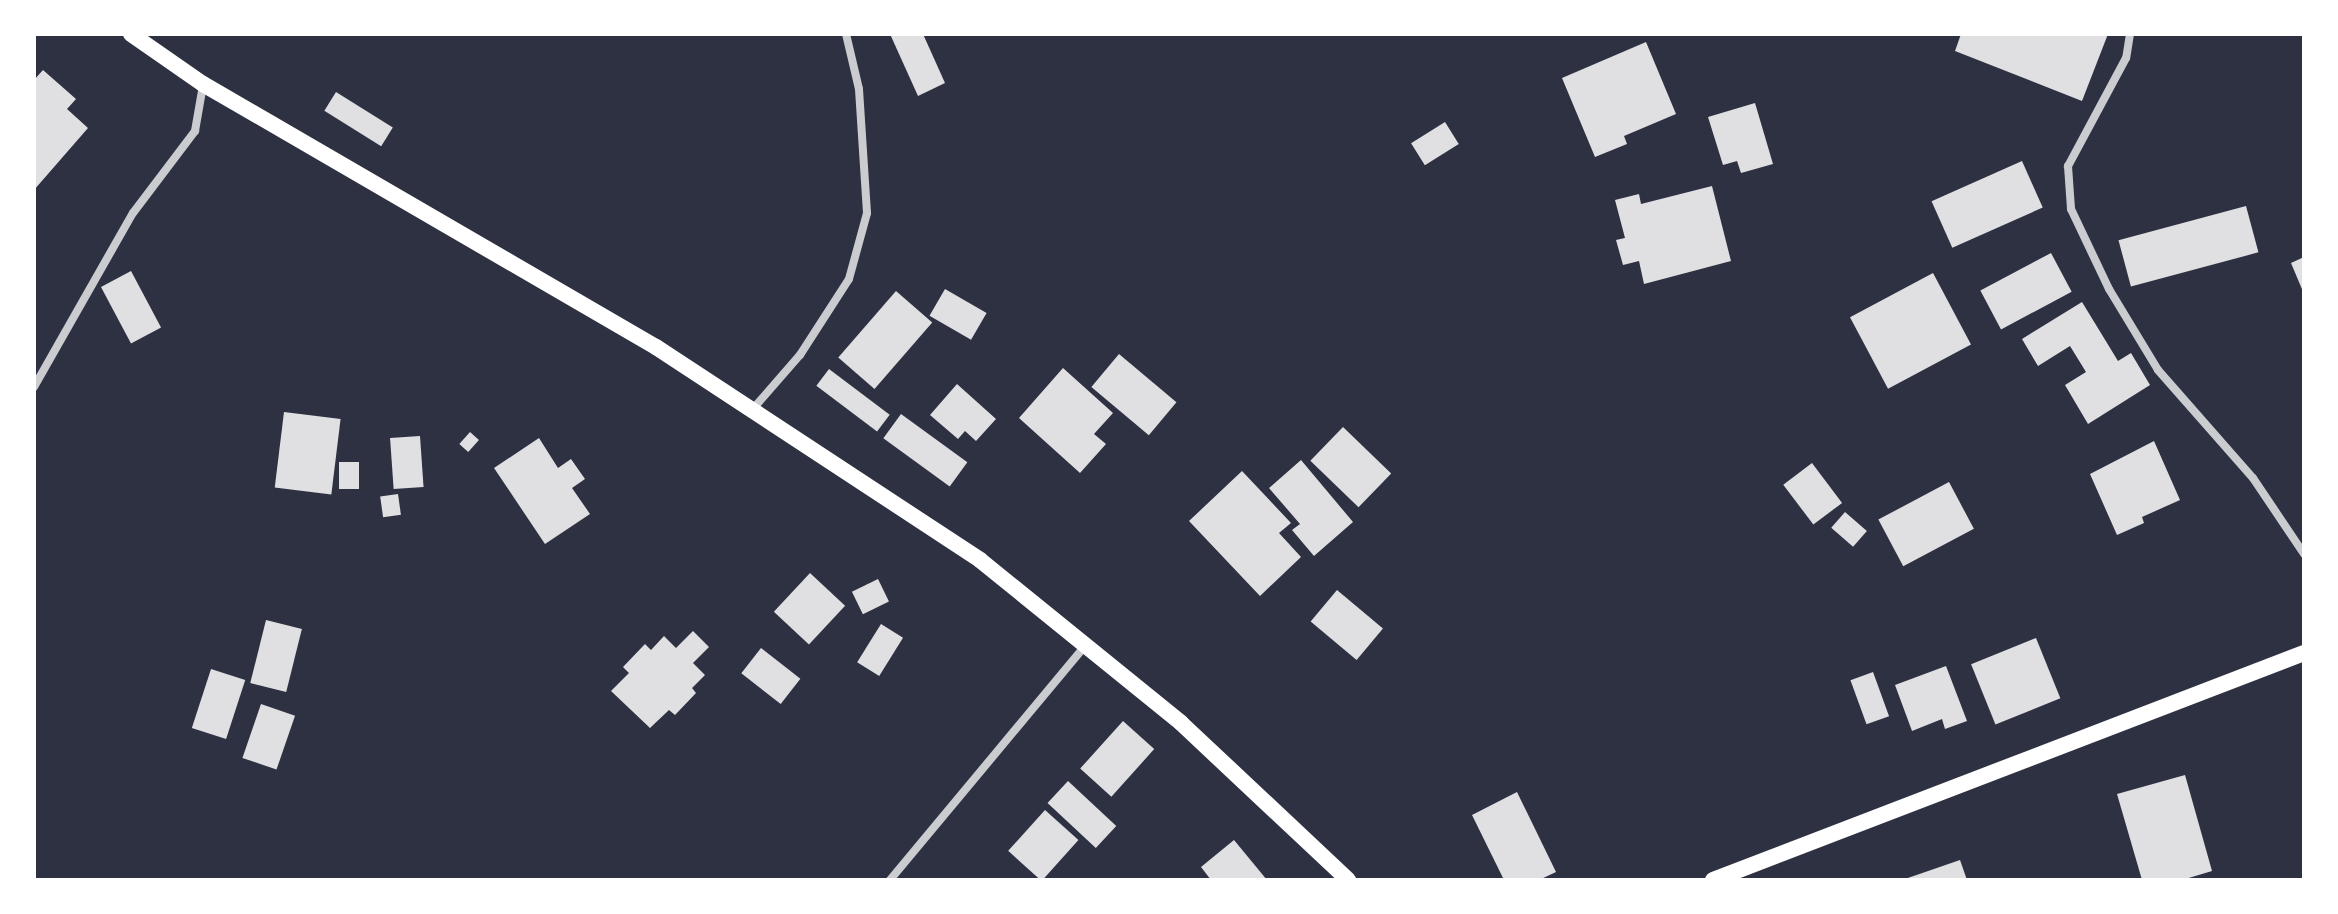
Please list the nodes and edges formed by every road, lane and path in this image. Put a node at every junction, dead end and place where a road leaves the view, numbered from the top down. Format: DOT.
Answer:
graph roads {
  1 [pos="131,34"];
  2 [pos="846,34"];
  3 [pos="2130,34"];
  4 [pos="203,84"];
  5 [pos="34,387"];
  6 [pos="752,410"];
  7 [pos="2304,554"];
  8 [pos="1085,646"];
  9 [pos="2304,653"];
  10 [pos="890,880"];
  11 [pos="1348,880"];
  12 [pos="1714,880"];
  1 -- 4 [label="main road"];
  2 -- 6 [label="street"];
  3 -- 7 [label="street"];
  4 -- 5 [label="street"];
  4 -- 6 [label="main road"];
  6 -- 8 [label="main road"];
  8 -- 10 [label="street"];
  8 -- 11 [label="main road"];
  9 -- 12 [label="main road"];
}
